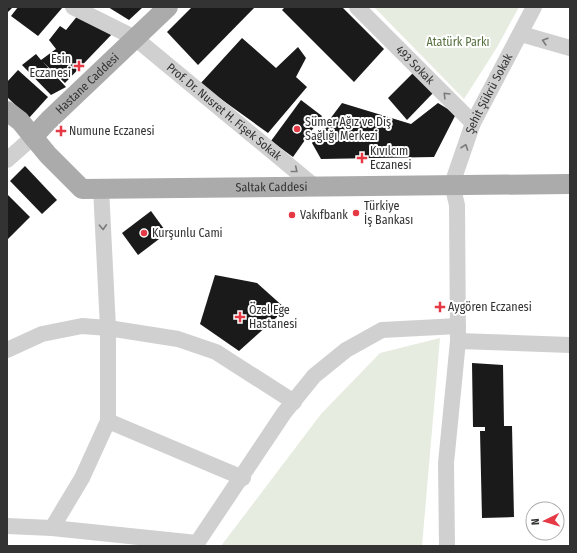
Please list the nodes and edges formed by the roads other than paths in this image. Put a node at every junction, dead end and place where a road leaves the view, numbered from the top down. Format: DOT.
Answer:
graph roads {
  1 [pos="73,7"];
  2 [pos="168,7"];
  3 [pos="357,7"];
  4 [pos="534,7"];
  5 [pos="521,34"];
  6 [pos="135,38"];
  7 [pos="570,48"];
  8 [pos="7,111"];
  9 [pos="473,123"];
  10 [pos="33,137"];
  11 [pos="7,160"];
  12 [pos="452,184"];
  13 [pos="570,184"];
  14 [pos="314,186"];
  15 [pos="100,188"];
  16 [pos="108,328"];
  17 [pos="458,334"];
  18 [pos="570,345"];
  19 [pos="7,350"];
  20 [pos="294,402"];
  21 [pos="108,421"];
  22 [pos="242,478"];
  23 [pos="7,526"];
  24 [pos="52,528"];
  25 [pos="196,544"];
  26 [pos="447,546"];
  1 -- 6 [label="street, Prof. Dr. Nusret H. Fişek Sokak"];
  2 -- 6 [label="main road, Hastane Caddesi"];
  9 -- 3 [label="street, 493 Sokak, one-way"];
  4 -- 5 [label="street, Şehit Şükrü Sokak"];
  7 -- 5 [label="street, one-way"];
  5 -- 9 [label="street, Şehit Şükrü Sokak"];
  6 -- 10 [label="main road, Hastane Caddesi"];
  6 -- 14 [label="street, Prof. Dr. Nusret H. Fişek Sokak, one-way"];
  8 -- 10 [label="main road, Saltak Caddesi"];
  12 -- 9 [label="street, Şehit Şükrü Sokak, one-way"];
  10 -- 11 [label="street, Hastane Caddesi"];
  10 -- 15 [label="main road, Saltak Caddesi"];
  12 -- 13 [label="main road, Saltak Caddesi"];
  12 -- 14 [label="main road, Saltak Caddesi"];
  12 -- 17 [label="street"];
  14 -- 15 [label="main road, Saltak Caddesi"];
  15 -- 16 [label="street, one-way"];
  16 -- 19 [label="street"];
  16 -- 20 [label="street"];
  16 -- 21 [label="street"];
  17 -- 18 [label="street"];
  17 -- 20 [label="street"];
  17 -- 26 [label="street"];
  20 -- 22 [label="street"];
  21 -- 22 [label="street"];
  21 -- 24 [label="street"];
  22 -- 25 [label="street"];
  23 -- 24 [label="street"];
  24 -- 25 [label="street"];
}
